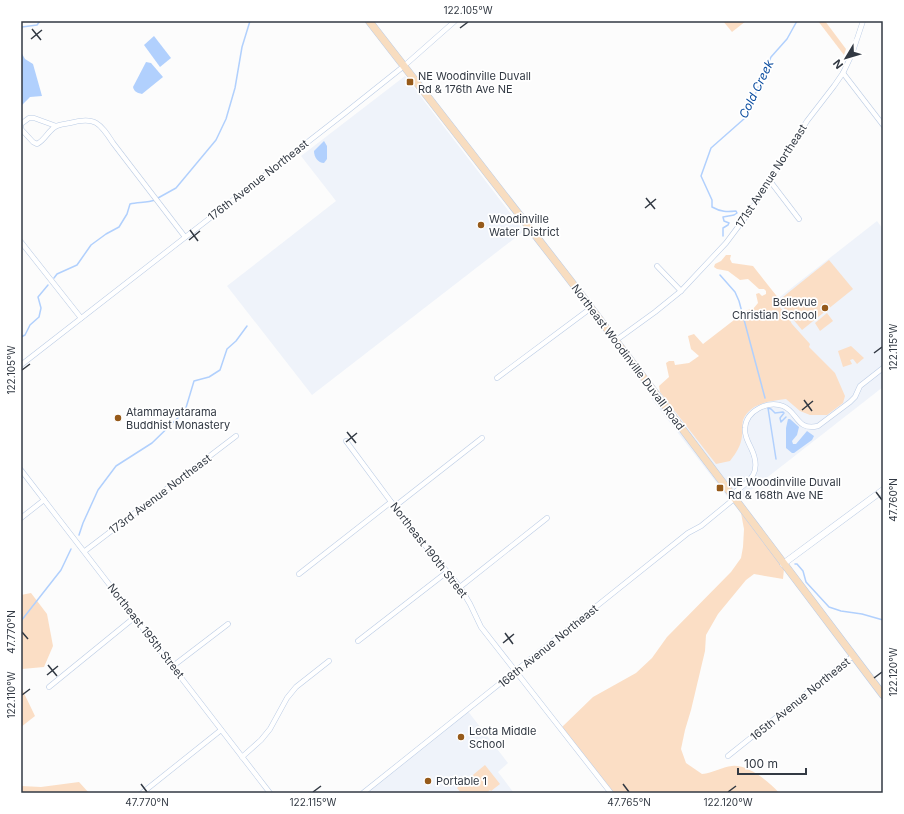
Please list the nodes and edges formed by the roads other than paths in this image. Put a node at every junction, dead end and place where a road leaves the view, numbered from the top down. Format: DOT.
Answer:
graph roads {
  1 [pos="369,21"];
  2 [pos="455,21"];
  3 [pos="863,21"];
  4 [pos="404,66"];
  5 [pos="844,72"];
  6 [pos="883,125"];
  7 [pos="56,126"];
  8 [pos="770,181"];
  9 [pos="799,219"];
  10 [pos="185,237"];
  11 [pos="21,242"];
  12 [pos="657,266"];
  13 [pos="681,291"];
  14 [pos="591,308"];
  15 [pos="81,318"];
  16 [pos="615,341"];
  17 [pos="21,365"];
  18 [pos="883,368"];
  19 [pos="497,378"];
  20 [pos="236,436"];
  21 [pos="482,438"];
  22 [pos="346,441"];
  23 [pos="21,470"];
  24 [pos="883,490"];
  25 [pos="733,497"];
  26 [pos="44,500"];
  27 [pos="393,505"];
  28 [pos="21,518"];
  29 [pos="547,518"];
  30 [pos="84,552"];
  31 [pos="784,564"];
  32 [pos="447,572"];
  33 [pos="299,574"];
  34 [pos="460,587"];
  35 [pos="135,617"];
  36 [pos="228,624"];
  37 [pos="358,641"];
  38 [pos="853,656"];
  39 [pos="329,661"];
  40 [pos="172,666"];
  41 [pos="516,672"];
  42 [pos="49,687"];
  43 [pos="883,695"];
  44 [pos="222,730"];
  45 [pos="728,756"];
  46 [pos="242,757"];
  47 [pos="142,793"];
  48 [pos="270,793"];
  49 [pos="363,793"];
  50 [pos="611,793"];
  1 -- 4 [label="main road, Northeast Woodinville Duvall Road"];
  2 -- 4 [label="street, 176th Avenue Northeast"];
  3 -- 5 [label="street, 171st Avenue Northeast"];
  4 -- 10 [label="street, 176th Avenue Northeast"];
  4 -- 14 [label="main road, Northeast Woodinville Duvall Road"];
  5 -- 6 [label="street"];
  5 -- 8 [label="street, 171st Avenue Northeast"];
  7 -- 7 [label="street"];
  7 -- 10 [label="street"];
  8 -- 9 [label="street"];
  8 -- 13 [label="street, 171st Avenue Northeast"];
  10 -- 15 [label="street, 176th Avenue Northeast"];
  11 -- 15 [label="street"];
  12 -- 13 [label="street"];
  13 -- 16 [label="street, 171st Avenue Northeast"];
  14 -- 16 [label="main road, Northeast Woodinville Duvall Road"];
  14 -- 19 [label="street"];
  15 -- 17 [label="street, 176th Avenue Northeast"];
  16 -- 25 [label="main road, Northeast Woodinville Duvall Road"];
  18 -- 25 [label="street, 168th Avenue Northeast"];
  20 -- 30 [label="street, 173rd Avenue Northeast"];
  21 -- 27 [label="street"];
  22 -- 27 [label="street, Northeast 190th Street"];
  23 -- 26 [label="street, Northeast 195th Street"];
  24 -- 31 [label="street"];
  25 -- 31 [label="main road, Northeast Woodinville Duvall Road"];
  25 -- 41 [label="street, 168th Avenue Northeast"];
  26 -- 28 [label="street"];
  26 -- 30 [label="street, Northeast 195th Street"];
  27 -- 32 [label="street, Northeast 190th Street"];
  27 -- 33 [label="street"];
  29 -- 34 [label="street"];
  30 -- 35 [label="street, Northeast 195th Street"];
  31 -- 38 [label="main road, Northeast Woodinville Duvall Road"];
  32 -- 34 [label="street, Northeast 190th Street"];
  32 -- 37 [label="street"];
  34 -- 41 [label="street, Northeast 190th Street"];
  35 -- 40 [label="street, Northeast 195th Street"];
  35 -- 42 [label="street"];
  36 -- 40 [label="street"];
  38 -- 43 [label="main road, Northeast Woodinville Duvall Road"];
  38 -- 45 [label="street, 165th Avenue Northeast"];
  39 -- 46 [label="street"];
  40 -- 44 [label="street, Northeast 195th Street"];
  41 -- 49 [label="street, 168th Avenue Northeast"];
  41 -- 50 [label="street, Northeast 190th Street"];
  44 -- 46 [label="street, Northeast 195th Street"];
  44 -- 47 [label="street"];
  46 -- 48 [label="street, Northeast 195th Street"];
}
